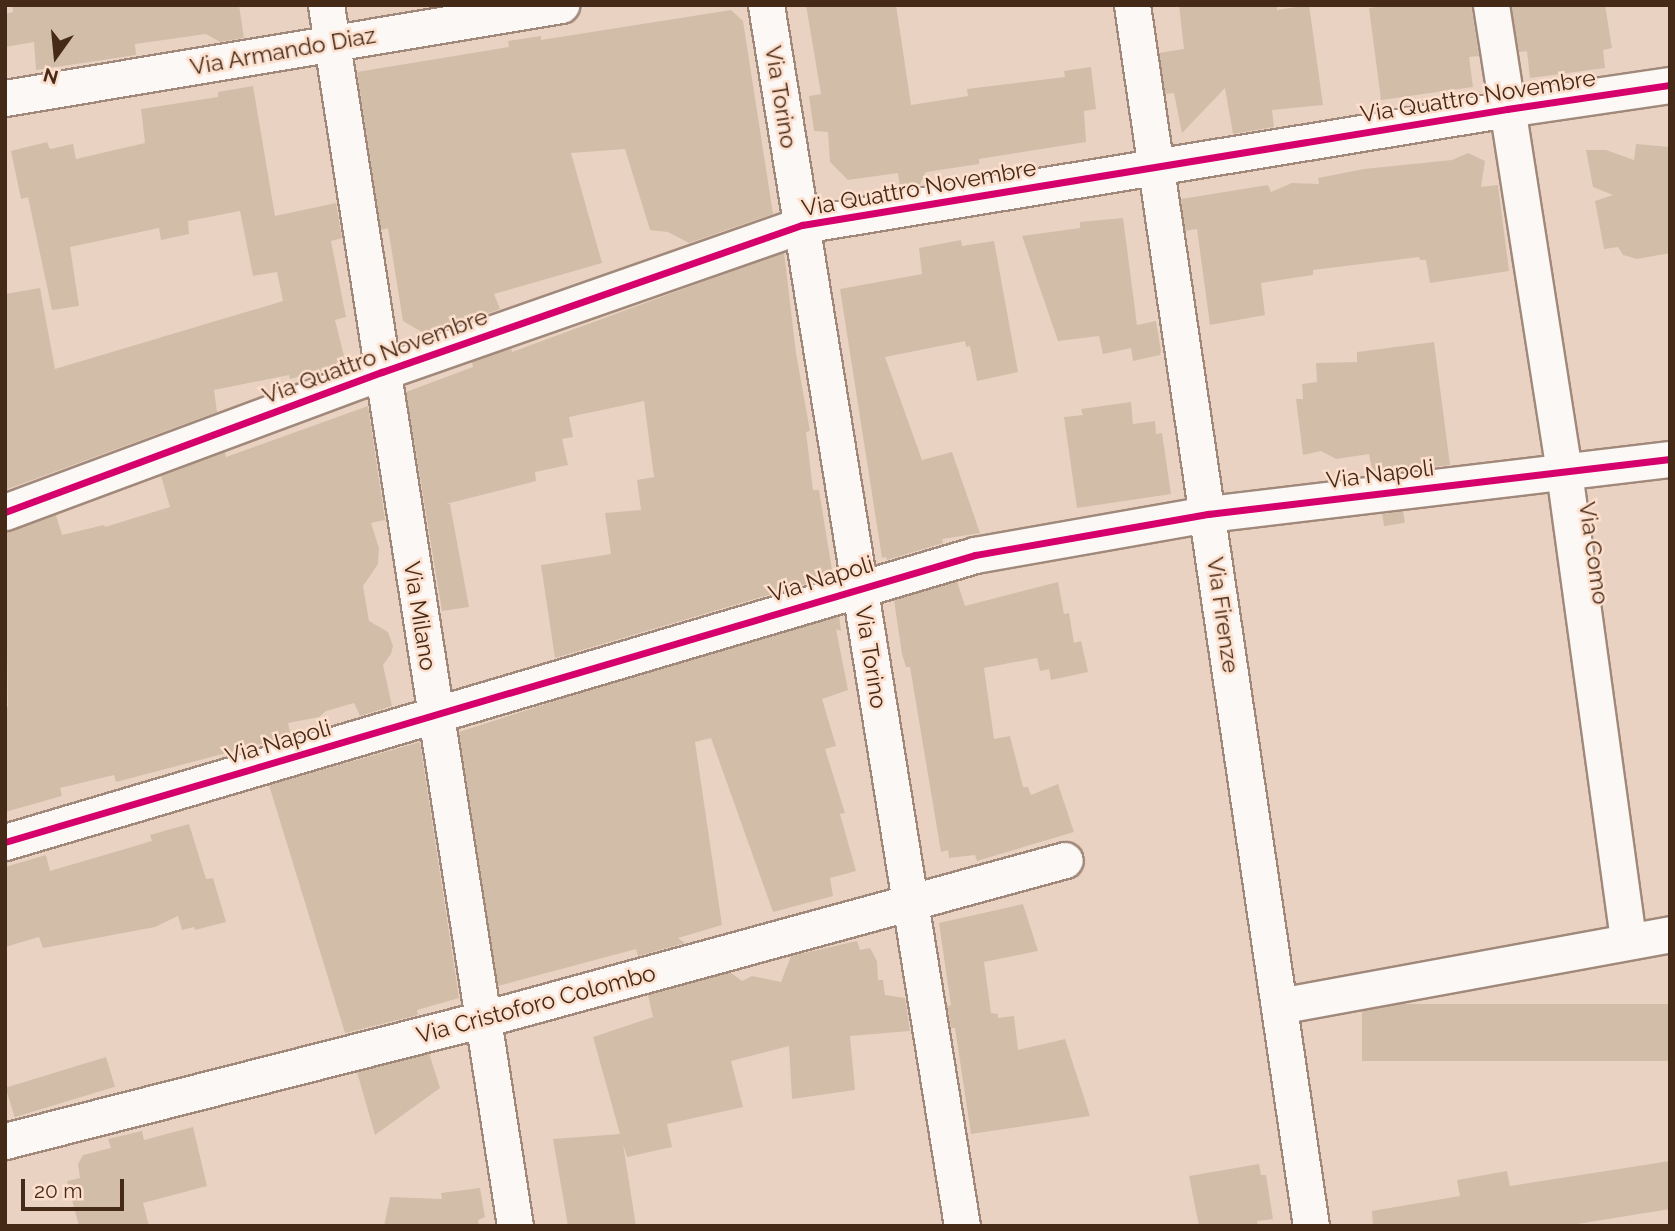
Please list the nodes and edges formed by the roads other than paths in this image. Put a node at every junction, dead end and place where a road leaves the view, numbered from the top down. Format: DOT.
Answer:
graph roads {
  1 [pos="326,5"];
  2 [pos="561,5"];
  3 [pos="766,5"];
  4 [pos="1132,5"];
  5 [pos="1491,5"];
  6 [pos="332,43"];
  7 [pos="1670,85"];
  8 [pos="5,98"];
  9 [pos="1507,109"];
  10 [pos="1156,168"];
  11 [pos="802,225"];
  12 [pos="382,372"];
  13 [pos="1670,459"];
  14 [pos="1564,472"];
  15 [pos="5,512"];
  16 [pos="1208,514"];
  17 [pos="860,587"];
  18 [pos="435,716"];
  19 [pos="5,842"];
  20 [pos="1065,860"];
  21 [pos="910,902"];
  22 [pos="1670,934"];
  23 [pos="1628,942"];
  24 [pos="1279,1006"];
  25 [pos="483,1019"];
  26 [pos="5,1141"];
  27 [pos="515,1226"];
  28 [pos="962,1226"];
  29 [pos="1311,1226"];
  1 -- 6 [label="street, Via Milano"];
  2 -- 6 [label="street, Via Armando Diaz"];
  3 -- 11 [label="street, Via Torino"];
  4 -- 10 [label="street, Via Firenze"];
  5 -- 9 [label="street, Via Como"];
  6 -- 8 [label="street, Via Armando Diaz"];
  6 -- 12 [label="street, Via Milano"];
  7 -- 9 [label="street, Via Quattro Novembre"];
  9 -- 10 [label="street, Via Quattro Novembre"];
  9 -- 14 [label="street, Via Como"];
  10 -- 11 [label="street, Via Quattro Novembre"];
  10 -- 16 [label="street, Via Firenze"];
  11 -- 12 [label="street, Via Quattro Novembre"];
  11 -- 17 [label="street, Via Torino"];
  12 -- 15 [label="street, Via Quattro Novembre"];
  12 -- 18 [label="street, Via Milano"];
  13 -- 14 [label="street, Via Napoli"];
  14 -- 16 [label="street, Via Napoli"];
  14 -- 23 [label="street, Via Como"];
  16 -- 17 [label="street, Via Napoli"];
  16 -- 24 [label="street, Via Firenze"];
  17 -- 18 [label="street, Via Napoli"];
  17 -- 21 [label="street, Via Torino"];
  18 -- 19 [label="street, Via Napoli"];
  18 -- 25 [label="street, Via Milano"];
  20 -- 21 [label="street, Via Cristoforo Colombo"];
  21 -- 25 [label="street, Via Cristoforo Colombo"];
  21 -- 28 [label="street, Via Torino"];
  22 -- 23 [label="street"];
  23 -- 24 [label="street"];
  24 -- 29 [label="street, Via Firenze"];
  25 -- 26 [label="street, Via Cristoforo Colombo"];
  25 -- 27 [label="street, Via Milano"];
}
